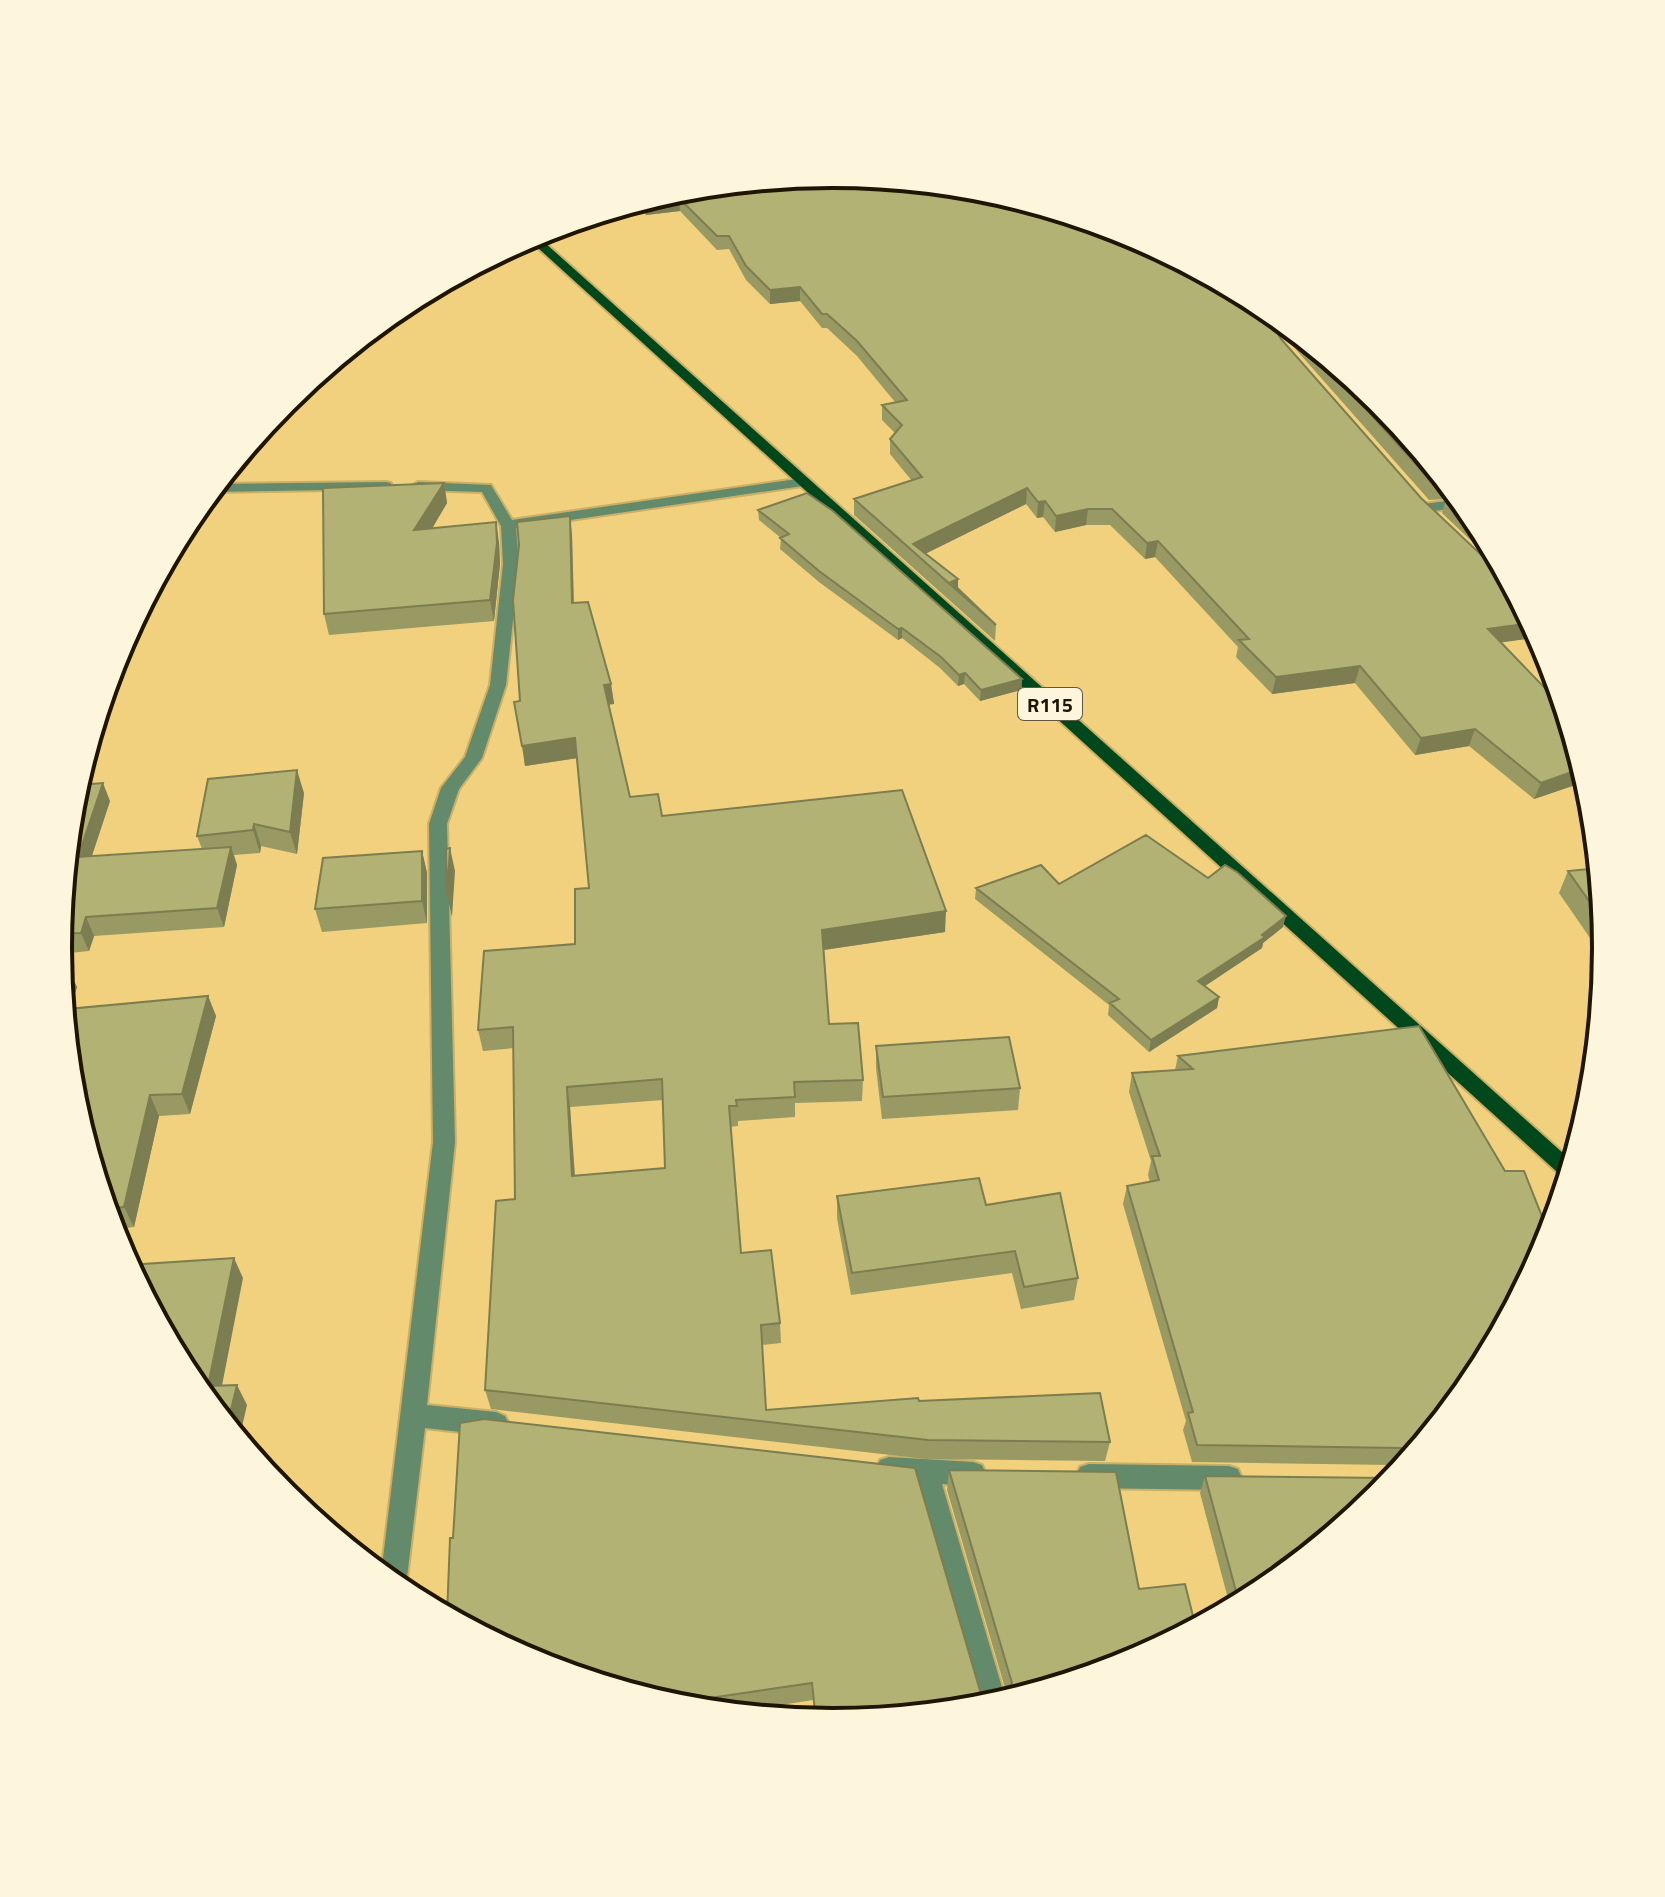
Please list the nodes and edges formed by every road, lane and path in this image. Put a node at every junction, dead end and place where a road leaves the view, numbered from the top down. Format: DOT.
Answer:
graph roads {
  1 [pos="542,246"];
  2 [pos="804,482"];
  3 [pos="228,488"];
  4 [pos="1449,504"];
  5 [pos="1424,507"];
  6 [pos="508,525"];
  7 [pos="1561,1165"];
  8 [pos="414,1415"];
  9 [pos="523,1427"];
  10 [pos="864,1466"];
  11 [pos="926,1474"];
  12 [pos="1004,1475"];
  13 [pos="1066,1476"];
  14 [pos="1253,1478"];
  15 [pos="396,1571"];
  16 [pos="988,1692"];
  1 -- 2 [label="main road, R115"];
  2 -- 6 [label="street"];
  2 -- 7 [label="main road, R115"];
  3 -- 6 [label="street"];
  4 -- 5 [label="street"];
  6 -- 8 [label="street"];
  8 -- 9 [label="street"];
  8 -- 15 [label="street"];
  10 -- 11 [label="street"];
  11 -- 12 [label="street"];
  11 -- 16 [label="street"];
  13 -- 14 [label="street"];
}
